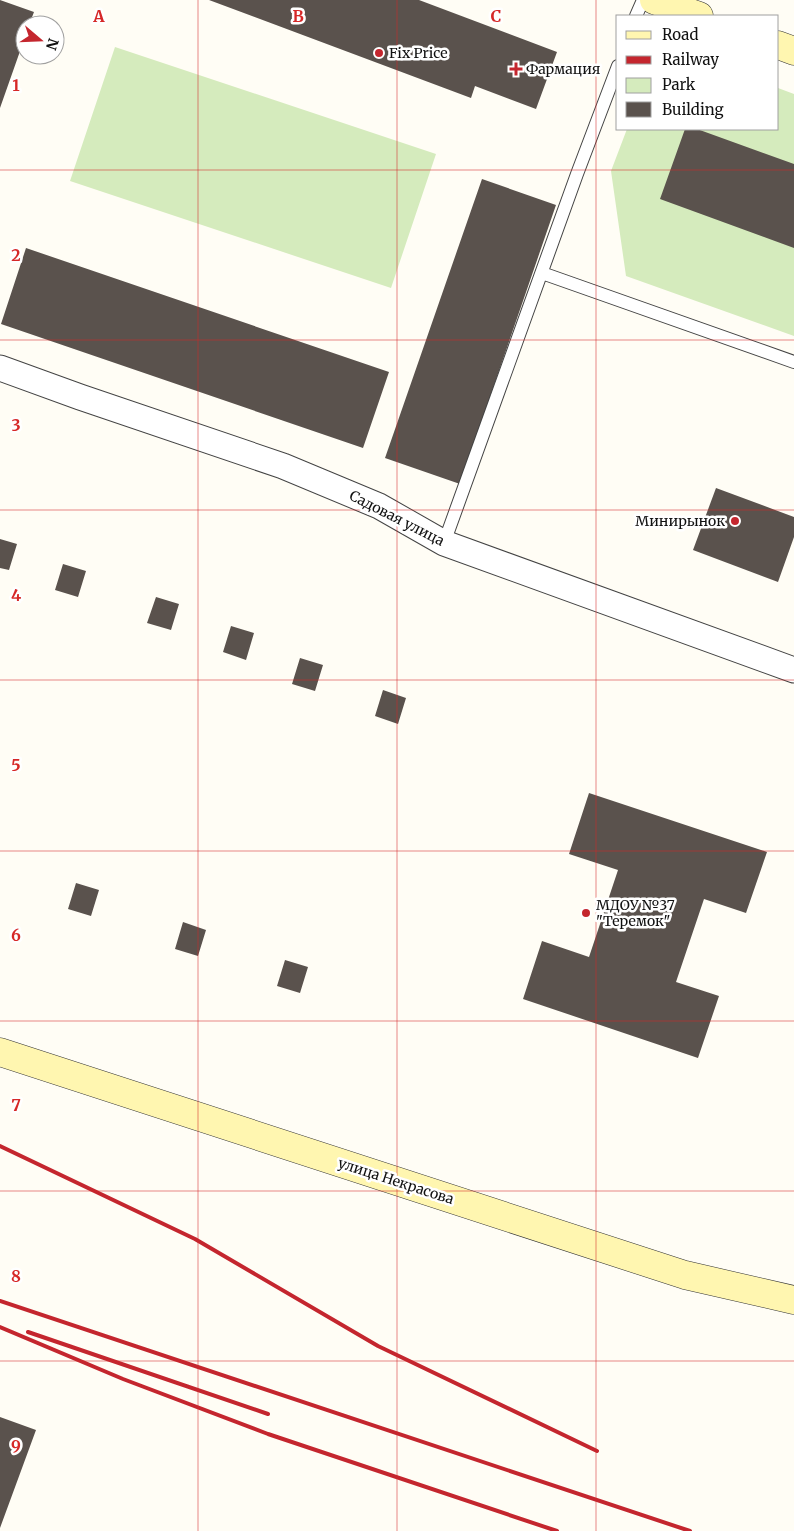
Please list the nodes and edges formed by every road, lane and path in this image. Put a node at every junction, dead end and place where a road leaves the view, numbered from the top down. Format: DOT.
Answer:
graph roads {
  1 [pos="642,0"];
  2 [pos="654,0"];
  3 [pos="636,15"];
  4 [pos="696,15"];
  5 [pos="779,45"];
  6 [pos="794,51"];
  7 [pos="616,71"];
  8 [pos="542,272"];
  9 [pos="794,362"];
  10 [pos="0,368"];
  11 [pos="444,543"];
  12 [pos="794,670"];
  13 [pos="0,1052"];
  14 [pos="794,1300"];
  1 -- 3 [label="lane"];
  2 -- 4 [label="street"];
  5 -- 6 [label="street"];
  7 -- 8 [label="lane"];
  8 -- 9 [label="lane"];
  8 -- 11 [label="lane"];
  10 -- 11 [label="street, Садовая улица"];
  11 -- 12 [label="street, Садовая улица"];
  13 -- 14 [label="street, улица Некрасова"];
}
